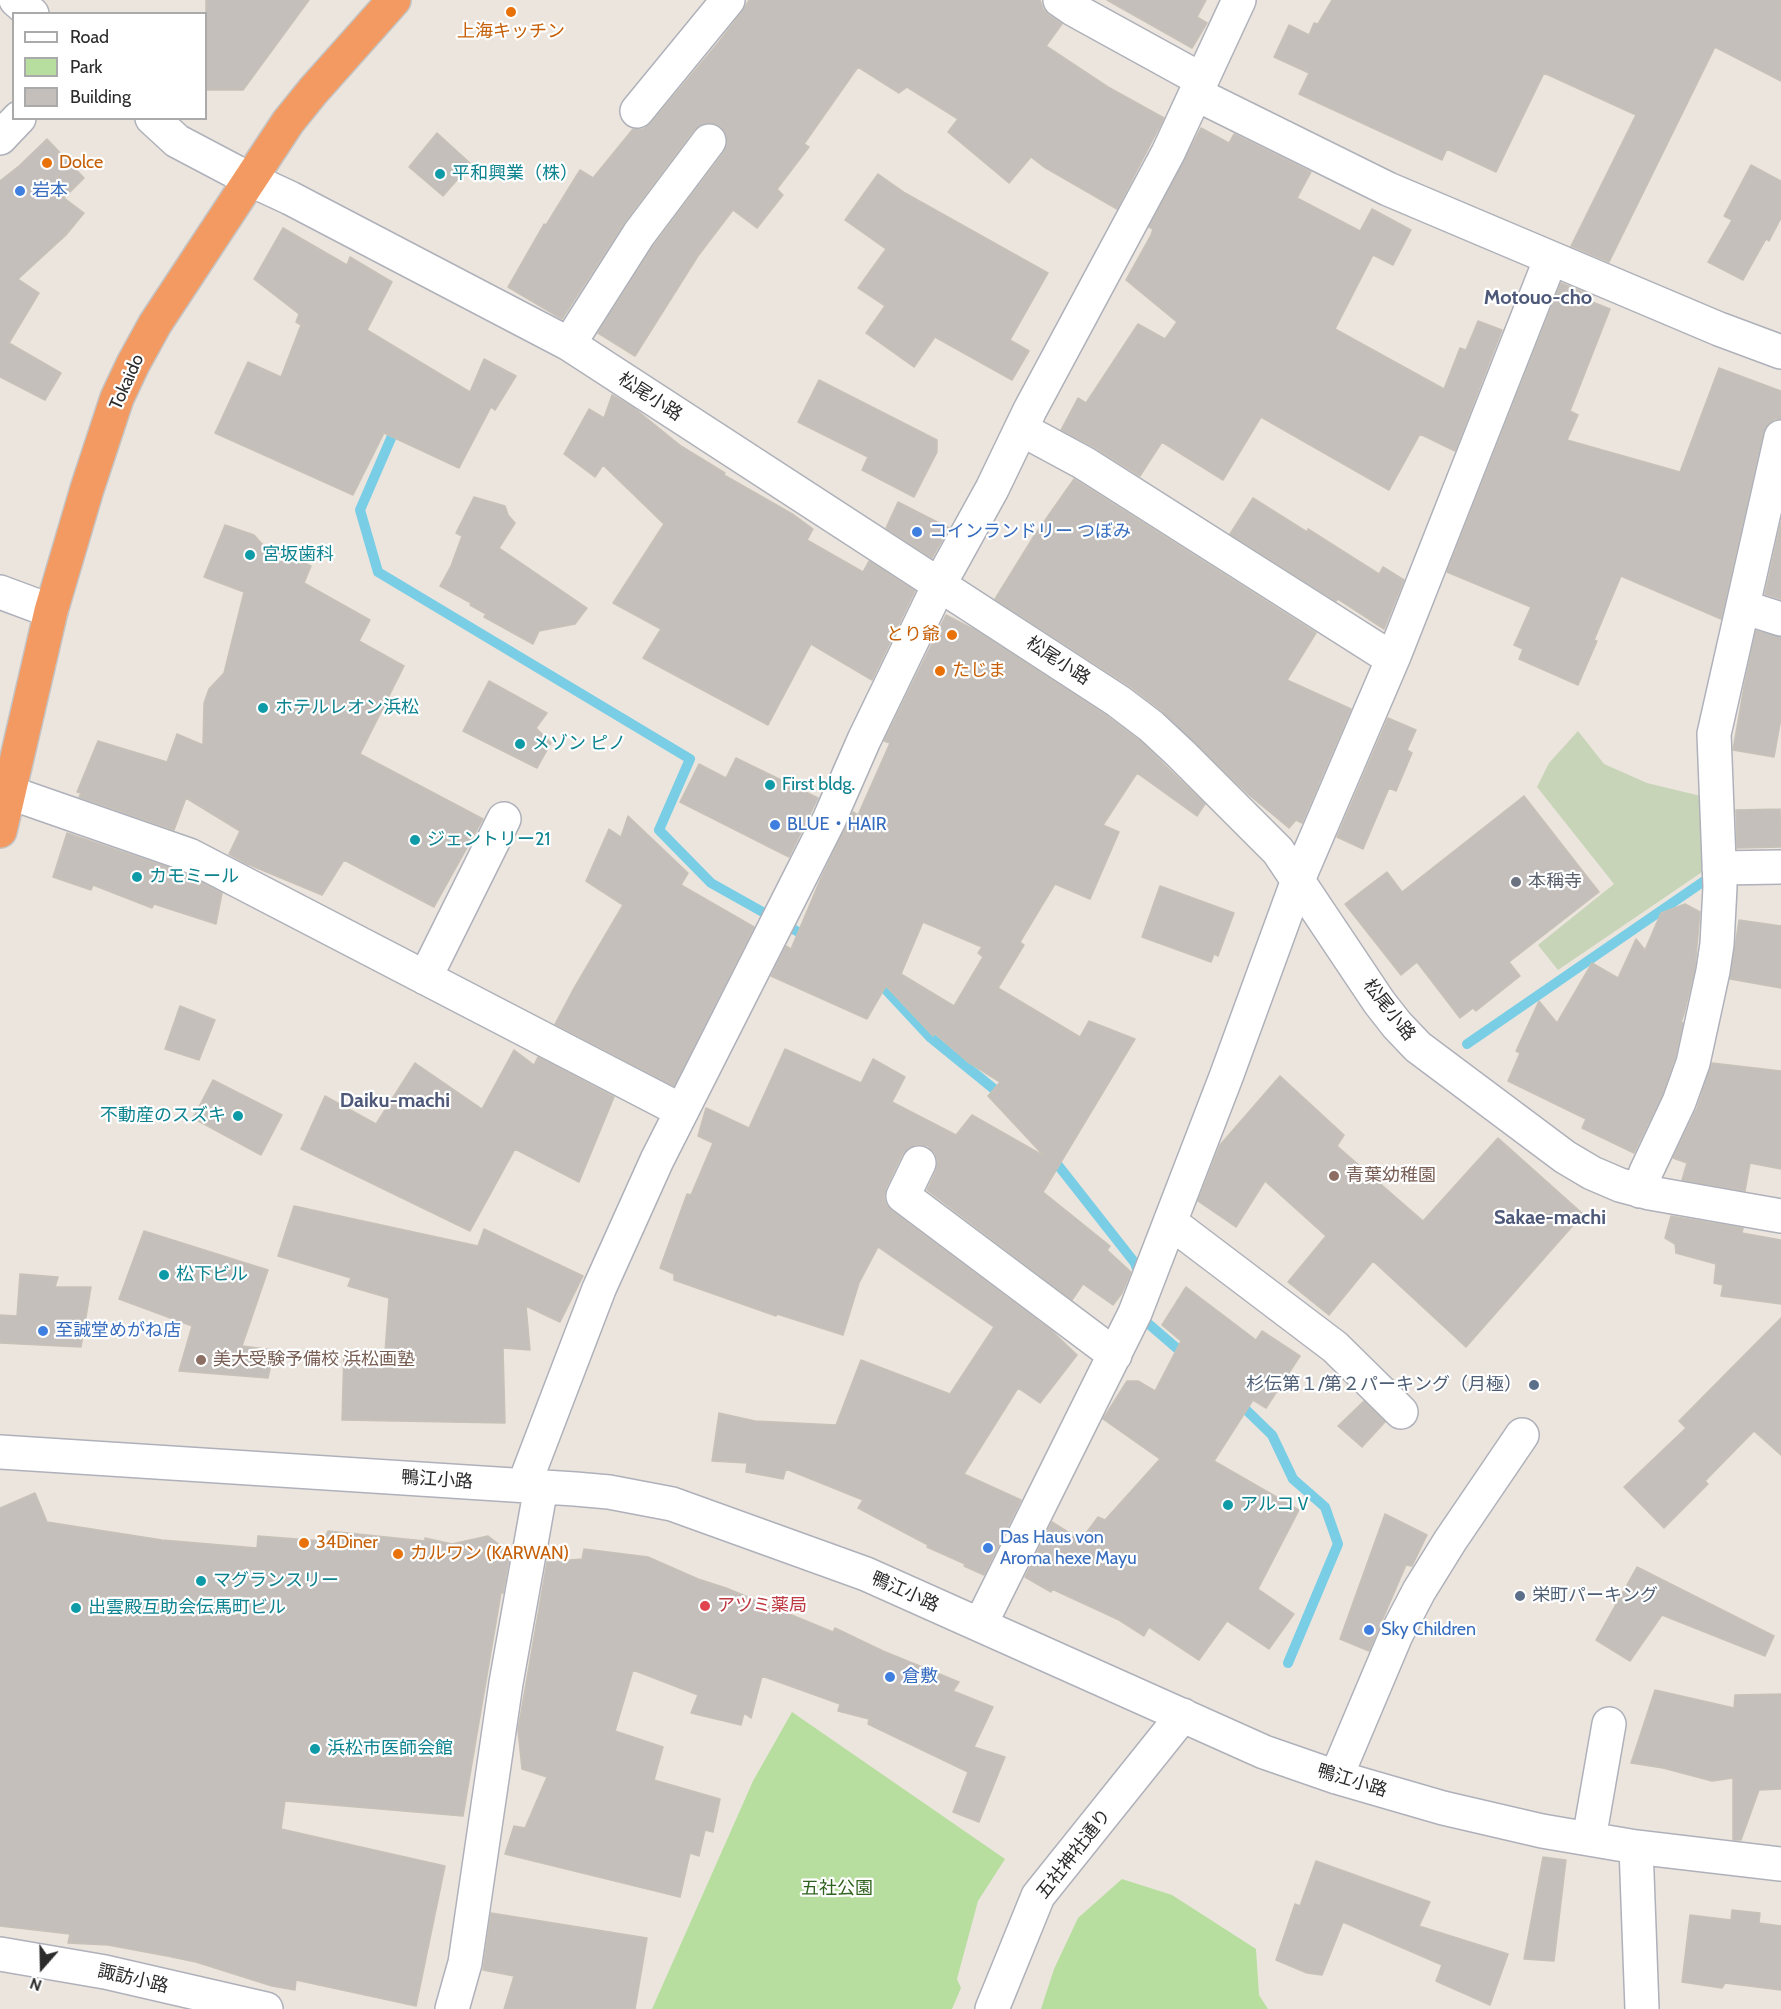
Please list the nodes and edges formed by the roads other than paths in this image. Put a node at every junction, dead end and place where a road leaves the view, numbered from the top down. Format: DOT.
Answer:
graph roads {
  1 [pos="16,0"];
  2 [pos="394,0"];
  3 [pos="728,0"];
  4 [pos="1060,0"];
  5 [pos="1239,0"];
  6 [pos="30,12"];
  7 [pos="1199,87"];
  8 [pos="637,111"];
  9 [pos="17,120"];
  10 [pos="154,120"];
  11 [pos="0,138"];
  12 [pos="709,141"];
  13 [pos="249,179"];
  14 [pos="1551,258"];
  15 [pos="569,344"];
  16 [pos="1781,352"];
  17 [pos="1021,429"];
  18 [pos="1781,437"];
  19 [pos="939,585"];
  20 [pos="0,592"];
  21 [pos="1743,607"];
  22 [pos="51,611"];
  23 [pos="1781,620"];
  24 [pos="1394,656"];
  25 [pos="8,792"];
  26 [pos="504,819"];
  27 [pos="0,831"];
  28 [pos="1781,867"];
  29 [pos="1719,868"];
  30 [pos="1298,880"];
  31 [pos="425,978"];
  32 [pos="682,1111"];
  33 [pos="919,1163"];
  34 [pos="1640,1191"];
  35 [pos="1781,1216"];
  36 [pos="1170,1222"];
  37 [pos="1115,1355"];
  38 [pos="1401,1412"];
  39 [pos="1522,1435"];
  40 [pos="0,1452"];
  41 [pos="525,1485"];
  42 [pos="980,1625"];
  43 [pos="1183,1715"];
  44 [pos="1609,1724"];
  45 [pos="1336,1777"];
  46 [pos="1589,1839"];
  47 [pos="1636,1847"];
  48 [pos="1781,1864"];
  49 [pos="0,1954"];
  50 [pos="266,2009"];
  51 [pos="452,2009"];
  52 [pos="992,2009"];
  53 [pos="1642,2009"];
  1 -- 6 [label="street"];
  2 -- 13 [label="highway, Tokaido"];
  3 -- 8 [label="street"];
  4 -- 7 [label="street"];
  5 -- 7 [label="street"];
  7 -- 14 [label="street"];
  7 -- 17 [label="street"];
  9 -- 11 [label="street"];
  10 -- 13 [label="street, 松尾小路"];
  12 -- 15 [label="street"];
  13 -- 15 [label="street, 松尾小路"];
  13 -- 22 [label="highway, Tokaido"];
  14 -- 16 [label="street"];
  14 -- 24 [label="street"];
  15 -- 19 [label="street, 松尾小路"];
  17 -- 19 [label="street"];
  17 -- 24 [label="street"];
  18 -- 21 [label="street"];
  19 -- 30 [label="street, 松尾小路"];
  19 -- 32 [label="street"];
  20 -- 22 [label="street"];
  21 -- 23 [label="street"];
  21 -- 29 [label="street"];
  22 -- 25 [label="highway, Tokaido"];
  24 -- 30 [label="street"];
  25 -- 27 [label="highway, Tokaido"];
  25 -- 31 [label="street"];
  26 -- 31 [label="street"];
  28 -- 29 [label="street"];
  29 -- 34 [label="street"];
  30 -- 34 [label="street, 松尾小路"];
  30 -- 36 [label="street"];
  31 -- 32 [label="street"];
  32 -- 41 [label="street"];
  33 -- 37 [label="street"];
  34 -- 35 [label="street, 松尾小路"];
  36 -- 37 [label="street"];
  36 -- 38 [label="street"];
  37 -- 42 [label="street"];
  39 -- 45 [label="street"];
  40 -- 41 [label="street, 鴨江小路"];
  41 -- 42 [label="street, 鴨江小路"];
  41 -- 51 [label="street"];
  42 -- 43 [label="street, 鴨江小路"];
  43 -- 45 [label="street, 鴨江小路"];
  43 -- 52 [label="street, 五社神社通り"];
  44 -- 46 [label="street"];
  45 -- 46 [label="street, 鴨江小路"];
  46 -- 47 [label="street, 鴨江小路"];
  47 -- 48 [label="street, 鴨江小路"];
  47 -- 53 [label="street"];
  49 -- 50 [label="street, 諏訪小路"];
}
